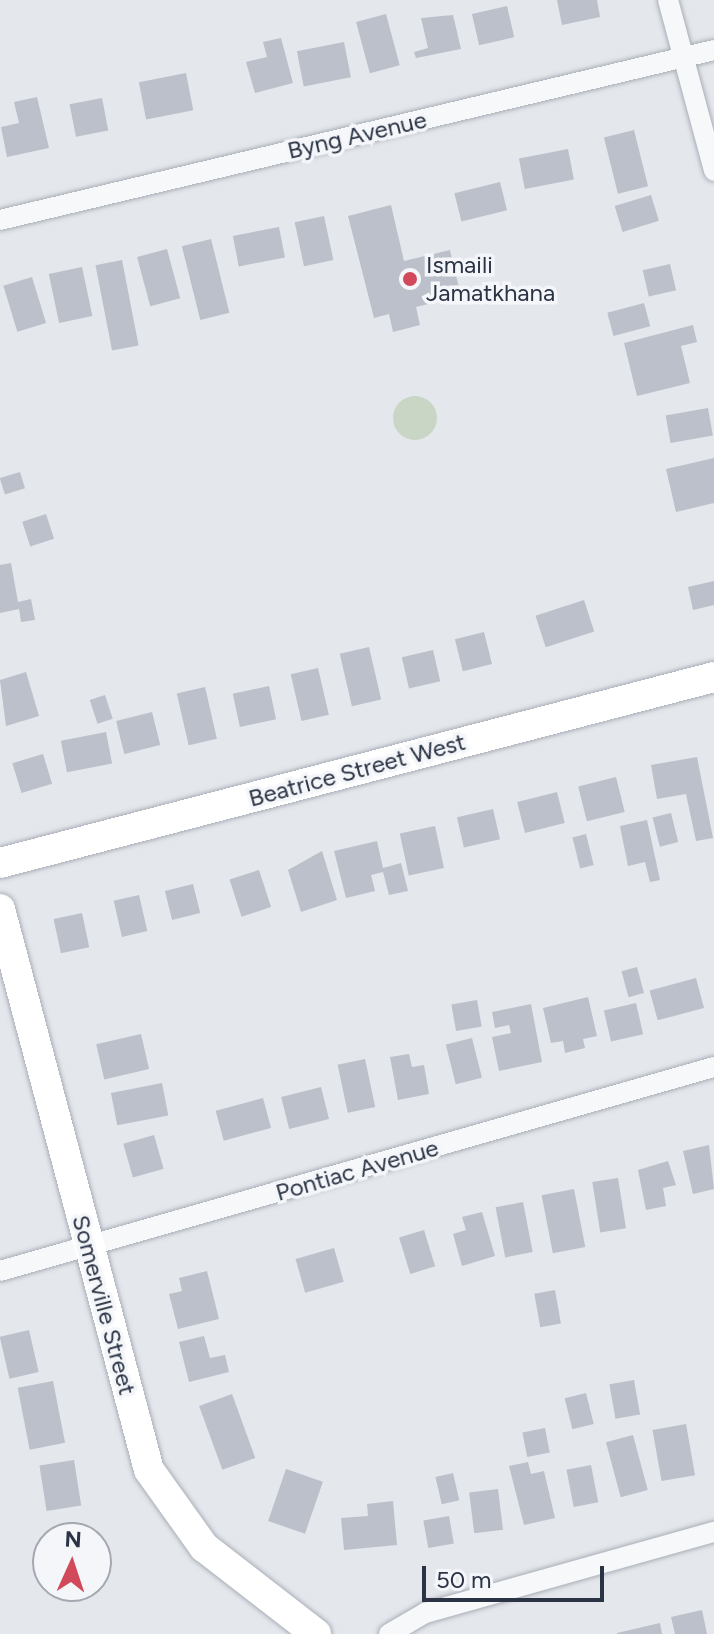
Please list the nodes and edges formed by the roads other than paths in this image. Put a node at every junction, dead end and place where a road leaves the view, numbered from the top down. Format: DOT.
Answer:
graph roads {
  1 [pos="668,0"];
  2 [pos="714,50"];
  3 [pos="683,57"];
  4 [pos="714,171"];
  5 [pos="0,220"];
  6 [pos="714,677"];
  7 [pos="0,863"];
  8 [pos="0,909"];
  9 [pos="714,1067"];
  10 [pos="89,1247"];
  11 [pos="0,1271"];
  12 [pos="714,1532"];
  13 [pos="316,1634"];
  14 [pos="389,1634"];
  1 -- 3 [label="street"];
  2 -- 3 [label="street, Byng Avenue"];
  3 -- 4 [label="street"];
  3 -- 5 [label="street, Byng Avenue"];
  6 -- 7 [label="street, Beatrice Street West"];
  8 -- 10 [label="street, Somerville Street"];
  9 -- 10 [label="street, Pontiac Avenue"];
  10 -- 11 [label="street, Pontiac Avenue"];
  10 -- 13 [label="street, Somerville Street"];
  12 -- 14 [label="street"];
}
